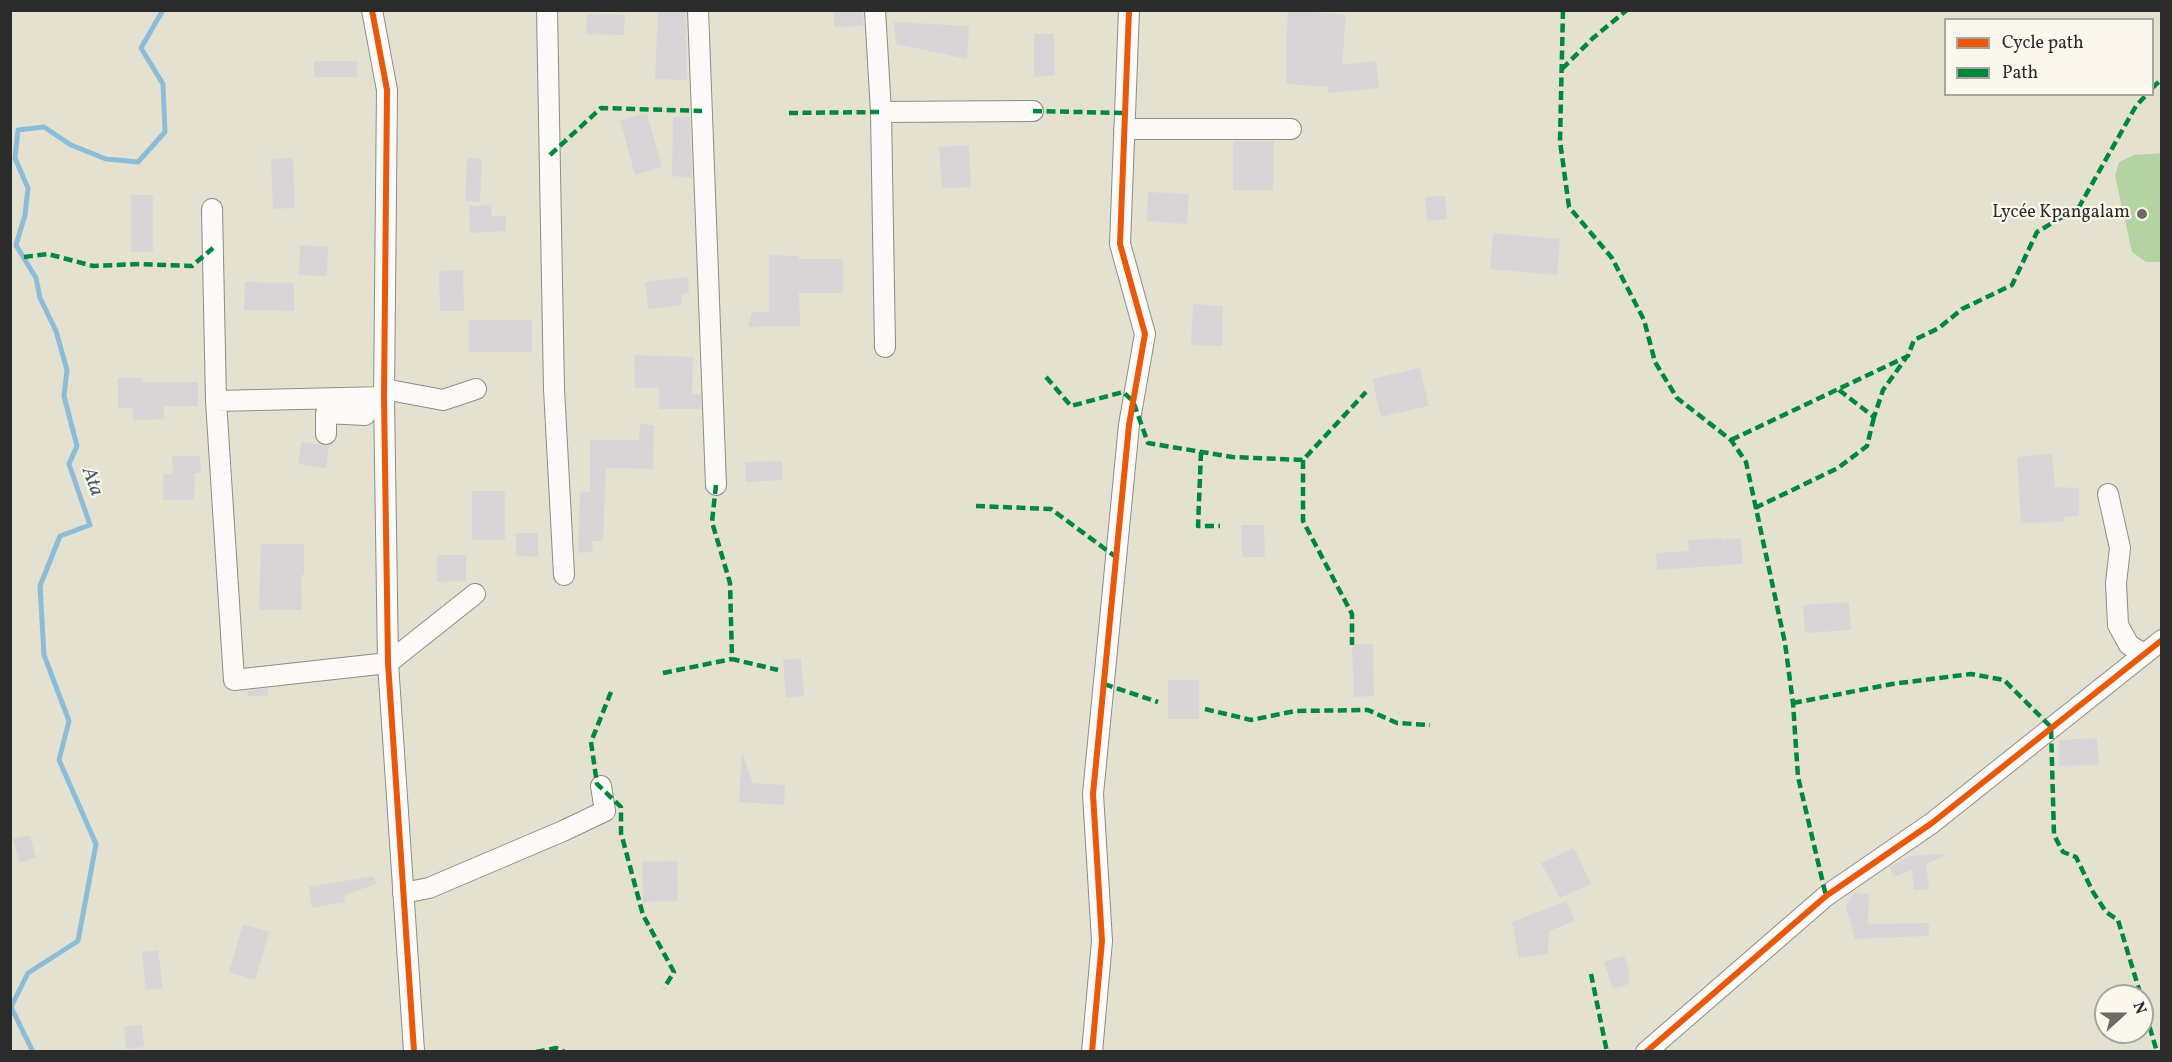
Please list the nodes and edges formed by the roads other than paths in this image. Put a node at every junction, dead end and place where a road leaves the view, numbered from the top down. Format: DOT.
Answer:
graph roads {
  1 [pos="372,10"];
  2 [pos="547,10"];
  3 [pos="698,10"];
  4 [pos="875,10"];
  5 [pos="1129,10"];
  6 [pos="1033,111"];
  7 [pos="881,112"];
  8 [pos="1124,129"];
  9 [pos="1291,129"];
  10 [pos="212,209"];
  11 [pos="885,347"];
  12 [pos="476,389"];
  13 [pos="379,395"];
  14 [pos="216,401"];
  15 [pos="326,434"];
  16 [pos="716,485"];
  17 [pos="2108,494"];
  18 [pos="564,575"];
  19 [pos="476,594"];
  20 [pos="2162,640"];
  21 [pos="2144,654"];
  22 [pos="388,663"];
  23 [pos="601,786"];
  24 [pos="403,893"];
  25 [pos="414,1051"];
  26 [pos="1092,1052"];
  27 [pos="1646,1052"];
  1 -- 13 [label="street"];
  2 -- 18 [label="street"];
  3 -- 16 [label="street"];
  4 -- 7 [label="street"];
  5 -- 8 [label="street"];
  6 -- 7 [label="street"];
  7 -- 11 [label="street"];
  8 -- 9 [label="street"];
  8 -- 26 [label="street"];
  10 -- 14 [label="street"];
  12 -- 13 [label="street"];
  13 -- 14 [label="street"];
  13 -- 15 [label="street"];
  13 -- 22 [label="street"];
  14 -- 22 [label="street"];
  17 -- 21 [label="street"];
  19 -- 22 [label="street"];
  20 -- 21 [label="street"];
  21 -- 27 [label="street"];
  22 -- 24 [label="street"];
  23 -- 24 [label="street"];
  24 -- 25 [label="street"];
}
